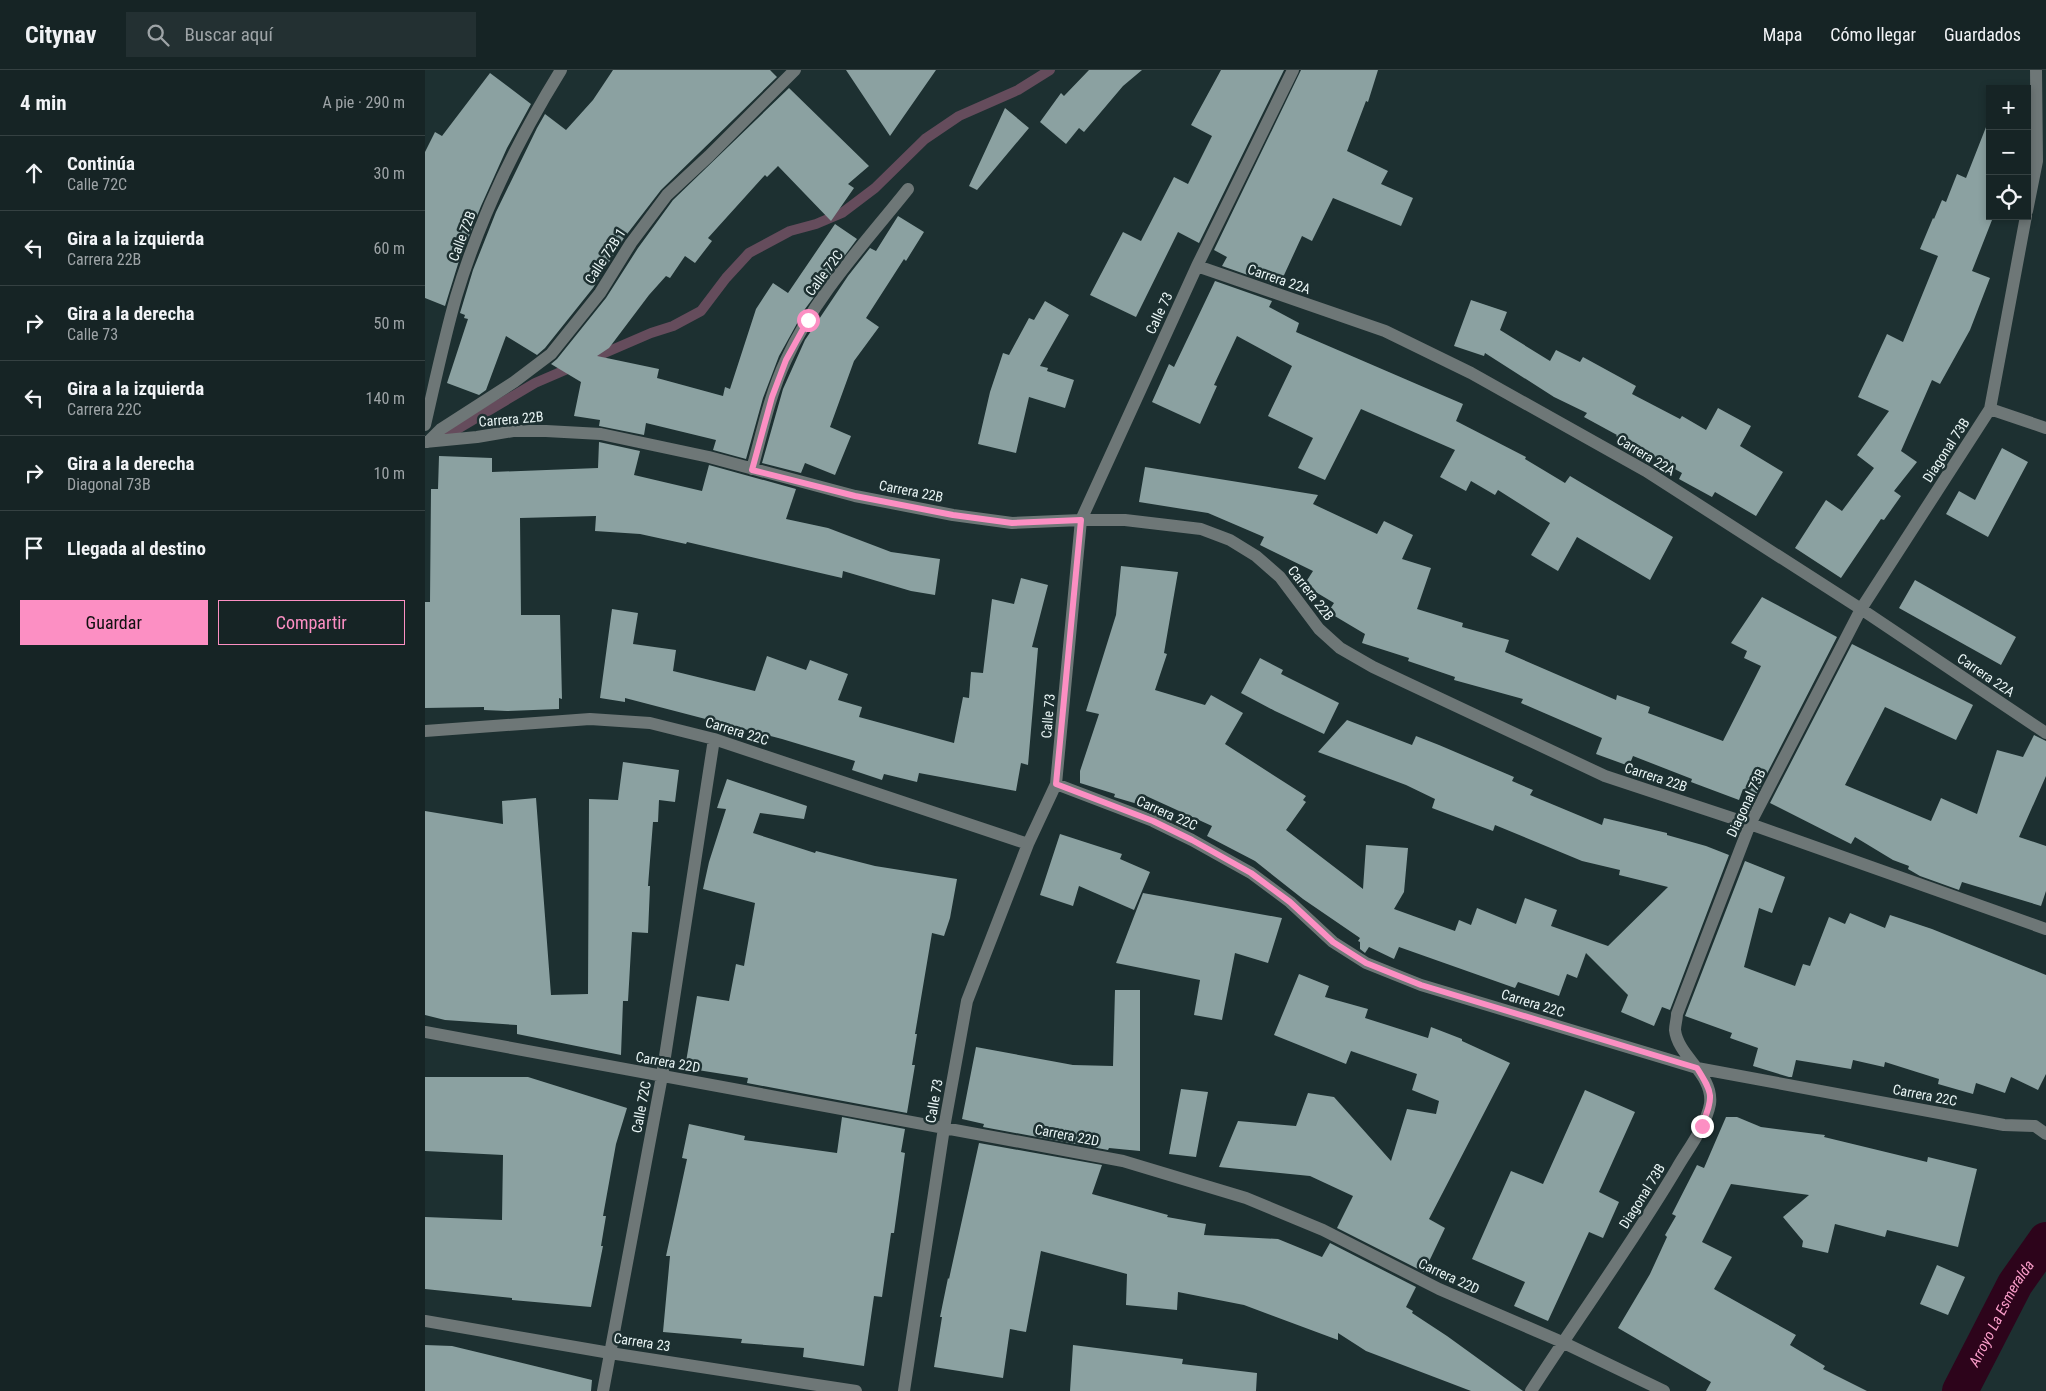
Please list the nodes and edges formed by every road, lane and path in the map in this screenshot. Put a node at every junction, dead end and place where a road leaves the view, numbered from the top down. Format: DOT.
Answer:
graph roads {
  1 [pos="561,70"];
  2 [pos="795,70"];
  3 [pos="1293,70"];
  4 [pos="2036,70"];
  5 [pos="908,189"];
  6 [pos="2031,191"];
  7 [pos="2025,220"];
  8 [pos="1197,266"];
  9 [pos="1990,409"];
  10 [pos="425,426"];
  11 [pos="2046,428"];
  12 [pos="426,442"];
  13 [pos="752,470"];
  14 [pos="1081,520"];
  15 [pos="1861,610"];
  16 [pos="425,731"];
  17 [pos="2046,733"];
  18 [pos="714,738"];
  19 [pos="1056,784"];
  20 [pos="1750,824"];
  21 [pos="1028,844"];
  22 [pos="2046,929"];
  23 [pos="425,1032"];
  24 [pos="1697,1068"];
  25 [pos="662,1076"];
  26 [pos="2046,1118"];
  27 [pos="2035,1126"];
  28 [pos="944,1128"];
  29 [pos="2046,1134"];
  30 [pos="425,1321"];
  31 [pos="1562,1342"];
  32 [pos="610,1353"];
  33 [pos="603,1391"];
  34 [pos="856,1391"];
  35 [pos="904,1391"];
  36 [pos="1531,1391"];
  37 [pos="1665,1391"];
  1 -- 10 [label="street, Calle 72B"];
  2 -- 12 [label="street, Calle 72B 1"];
  3 -- 8 [label="street, Calle 73"];
  4 -- 6 [label="street"];
  5 -- 13 [label="street, Calle 72C"];
  7 -- 9 [label="street, Diagonal 73B"];
  8 -- 14 [label="street, Calle 73"];
  8 -- 15 [label="street, Carrera 22A"];
  9 -- 11 [label="street"];
  9 -- 15 [label="street, Diagonal 73B"];
  12 -- 13 [label="street, Carrera 22B"];
  13 -- 14 [label="street, Carrera 22B"];
  14 -- 19 [label="street, Calle 73"];
  14 -- 20 [label="street, Carrera 22B"];
  15 -- 17 [label="street, Carrera 22A"];
  15 -- 20 [label="street, Diagonal 73B"];
  16 -- 18 [label="street, Carrera 22C"];
  18 -- 21 [label="street, Carrera 22C"];
  18 -- 25 [label="street, Calle 72C"];
  19 -- 21 [label="street, Calle 73"];
  19 -- 24 [label="street, Carrera 22C"];
  20 -- 22 [label="street, Carrera 22B"];
  20 -- 24 [label="street, Diagonal 73B"];
  21 -- 28 [label="street, Calle 73"];
  23 -- 25 [label="street, Carrera 22D"];
  24 -- 27 [label="street, Carrera 22C"];
  24 -- 31 [label="street, Diagonal 73B"];
  25 -- 28 [label="street, Carrera 22D"];
  25 -- 32 [label="street, Calle 72C"];
  26 -- 27 [label="street"];
  27 -- 29 [label="street"];
  28 -- 31 [label="street, Carrera 22D"];
  28 -- 35 [label="street, Calle 73"];
  30 -- 32 [label="street, Carrera 23"];
  31 -- 36 [label="street, Diagonal 73B"];
  31 -- 37 [label="street, Carrera 22D"];
  32 -- 33 [label="street, Calle 72C"];
  32 -- 34 [label="street, Carrera 23"];
}
